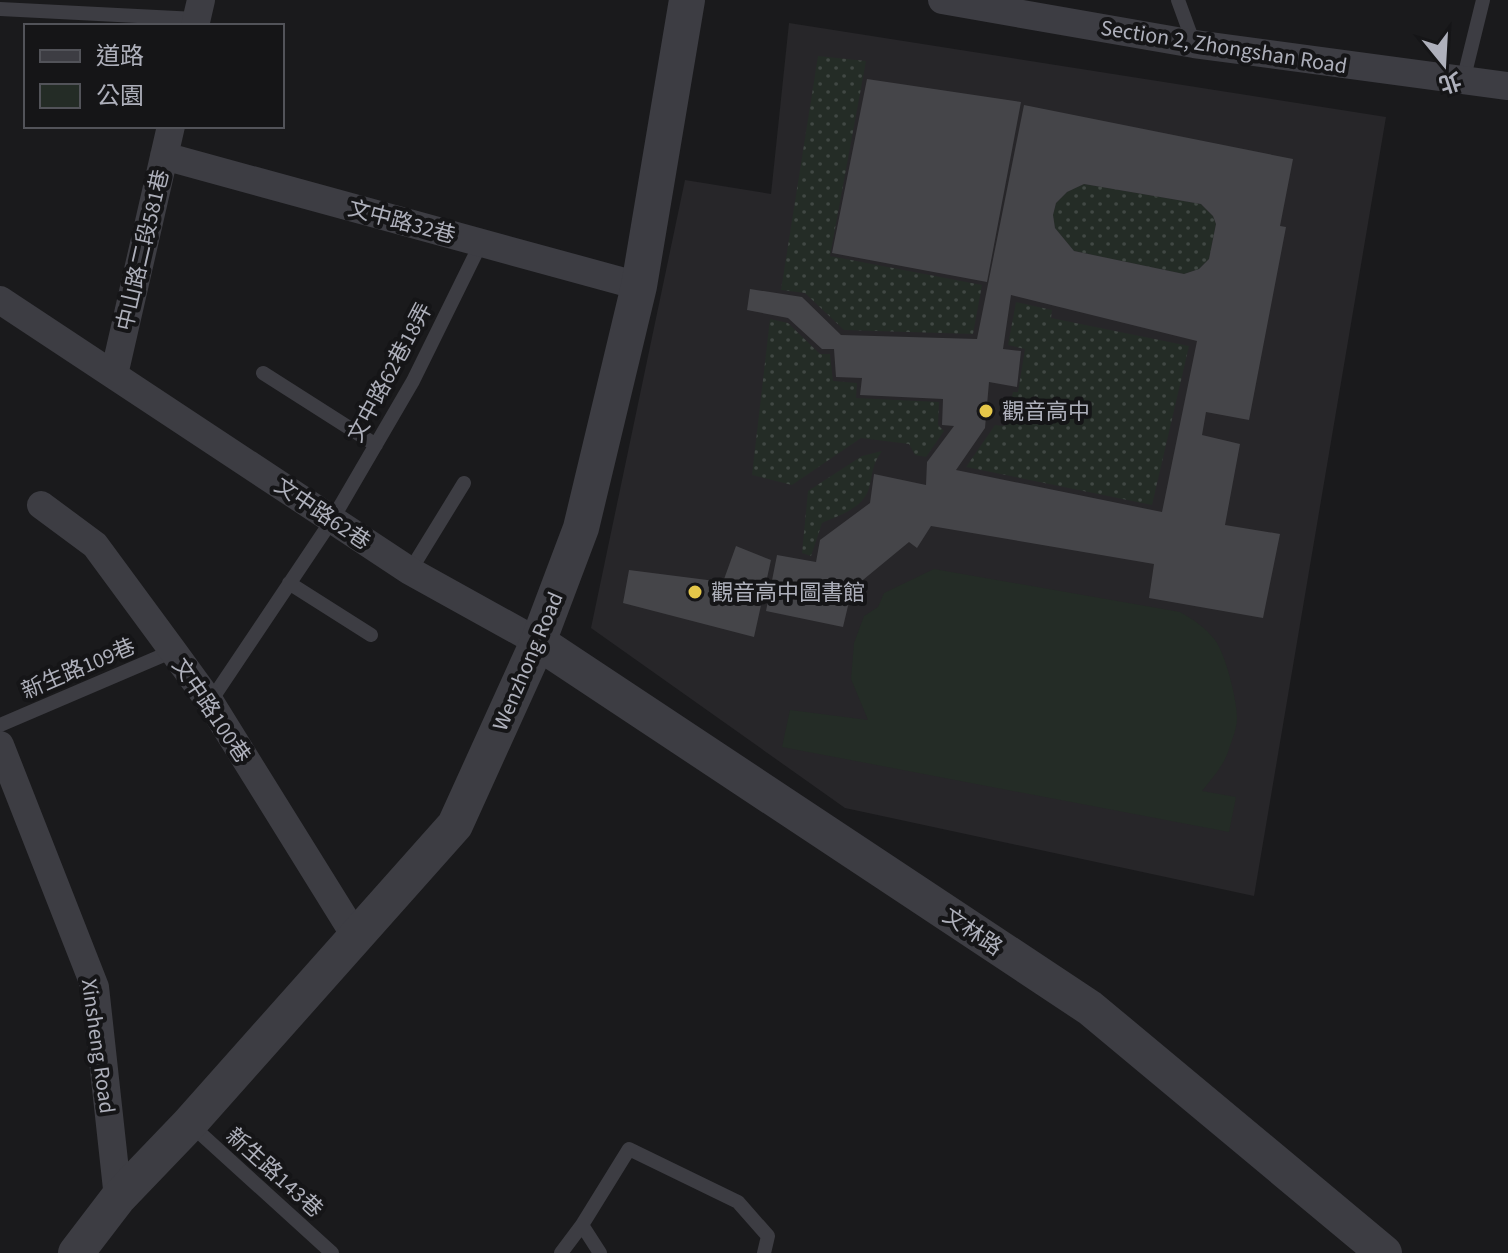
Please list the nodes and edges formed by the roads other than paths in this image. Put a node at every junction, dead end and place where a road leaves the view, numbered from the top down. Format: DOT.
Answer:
graph roads {
  1 [pos="687,0"];
  2 [pos="942,0"];
  3 [pos="1178,0"];
  4 [pos="1483,0"];
  5 [pos="0,9"];
  6 [pos="197,15"];
  7 [pos="1194,44"];
  8 [pos="1463,81"];
  9 [pos="1508,86"];
  10 [pos="171,128"];
  11 [pos="164,156"];
  12 [pos="481,243"];
  13 [pos="639,286"];
  14 [pos="0,300"];
  15 [pos="263,373"];
  16 [pos="114,375"];
  17 [pos="376,445"];
  18 [pos="464,483"];
  19 [pos="41,505"];
  20 [pos="332,520"];
  21 [pos="410,571"];
  22 [pos="289,583"];
  23 [pos="371,635"];
  24 [pos="538,642"];
  25 [pos="173,651"];
  26 [pos="210,702"];
  27 [pos="0,725"];
  28 [pos="0,745"];
  29 [pos="356,937"];
  30 [pos="189,1124"];
  31 [pos="118,1198"];
  32 [pos="582,1225"];
  33 [pos="76,1253"];
  34 [pos="332,1253"];
  35 [pos="561,1253"];
  36 [pos="600,1253"];
  37 [pos="764,1253"];
  38 [pos="1384,1253"];
  1 -- 13 [label="street, Wenzhong Road"];
  2 -- 7 [label="street, Section 2, Zhongshan Road"];
  3 -- 7 [label="lane"];
  4 -- 8 [label="lane"];
  5 -- 6 [label="lane"];
  7 -- 8 [label="street, Section 2, Zhongshan Road"];
  8 -- 9 [label="street, Section 2, Zhongshan Road"];
  10 -- 11 [label="street, 中山路二段581巷"];
  11 -- 12 [label="street, 文中路32巷"];
  11 -- 16 [label="street, 中山路二段581巷"];
  12 -- 13 [label="street, 文中路32巷"];
  12 -- 17 [label="lane, 文中路62巷18弄"];
  13 -- 24 [label="street, Wenzhong Road"];
  14 -- 16 [label="street, 文中路62巷"];
  15 -- 17 [label="lane"];
  16 -- 20 [label="street, 文中路62巷"];
  17 -- 20 [label="lane, 文中路62巷18弄"];
  18 -- 21 [label="lane"];
  19 -- 25 [label="street, 文中路100巷"];
  20 -- 21 [label="street, 文中路62巷"];
  20 -- 22 [label="lane, 文中路62巷18弄"];
  21 -- 24 [label="street, 文中路62巷"];
  22 -- 23 [label="lane"];
  22 -- 26 [label="lane, 文中路62巷18弄"];
  24 -- 29 [label="street, Wenzhong Road"];
  24 -- 38 [label="street, 文林路"];
  25 -- 26 [label="street, 文中路100巷"];
  25 -- 27 [label="lane, 新生路109巷"];
  26 -- 29 [label="street, 文中路100巷"];
  28 -- 31 [label="street, Xinsheng Road"];
  29 -- 30 [label="street, Wenzhong Road"];
  30 -- 31 [label="street, Wenzhong Road"];
  30 -- 34 [label="lane, 新生路143巷"];
  31 -- 33 [label="street"];
  32 -- 35 [label="lane"];
  32 -- 36 [label="lane"];
  32 -- 37 [label="lane"];
}
